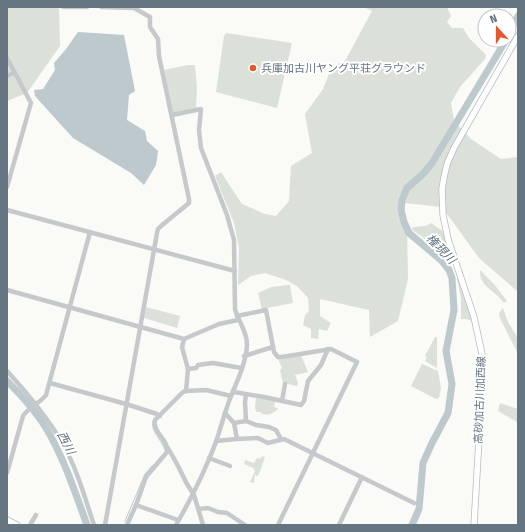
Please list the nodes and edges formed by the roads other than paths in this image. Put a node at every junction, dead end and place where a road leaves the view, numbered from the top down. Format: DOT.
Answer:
graph roads {
  1 [pos="63,7"];
  2 [pos="87,7"];
  3 [pos="100,7"];
  4 [pos="518,36"];
  5 [pos="7,58"];
  6 [pos="14,73"];
  7 [pos="7,76"];
  8 [pos="172,115"];
  9 [pos="7,188"];
  10 [pos="7,210"];
  11 [pos="90,232"];
  12 [pos="154,249"];
  13 [pos="235,271"];
  14 [pos="7,290"];
  15 [pos="70,307"];
  16 [pos="238,318"];
  17 [pos="140,327"];
  18 [pos="184,339"];
  19 [pos="273,348"];
  20 [pos="328,349"];
  21 [pos="244,356"];
  22 [pos="241,368"];
  23 [pos="188,369"];
  24 [pos="7,371"];
  25 [pos="50,383"];
  26 [pos="285,384"];
  27 [pos="186,391"];
  28 [pos="232,394"];
  29 [pos="246,395"];
  30 [pos="282,401"];
  31 [pos="36,404"];
  32 [pos="126,404"];
  33 [pos="225,413"];
  34 [pos="160,416"];
  35 [pos="246,421"];
  36 [pos="234,424"];
  37 [pos="238,439"];
  38 [pos="282,439"];
  39 [pos="216,441"];
  40 [pos="168,448"];
  41 [pos="313,453"];
  42 [pos="209,458"];
  43 [pos="230,466"];
  44 [pos="7,473"];
  45 [pos="362,477"];
  46 [pos="193,492"];
  47 [pos="414,503"];
  48 [pos="136,504"];
  49 [pos="199,509"];
  50 [pos="36,515"];
  51 [pos="7,520"];
  52 [pos="178,520"];
  53 [pos="17,525"];
  54 [pos="30,525"];
  55 [pos="94,525"];
  56 [pos="105,525"];
  57 [pos="127,525"];
  58 [pos="176,525"];
  59 [pos="203,525"];
  60 [pos="245,525"];
  61 [pos="278,525"];
  62 [pos="339,525"];
  63 [pos="474,525"];
  1 -- 2 [label="street"];
  3 -- 8 [label="street"];
  4 -- 63 [label="main road, 高砂加古川加西線"];
  5 -- 6 [label="street"];
  6 -- 7 [label="street"];
  6 -- 9 [label="street"];
  8 -- 12 [label="street"];
  8 -- 13 [label="street"];
  10 -- 11 [label="street"];
  11 -- 12 [label="street"];
  11 -- 15 [label="street"];
  12 -- 13 [label="street"];
  12 -- 17 [label="street"];
  13 -- 16 [label="street"];
  14 -- 15 [label="street"];
  15 -- 17 [label="street"];
  15 -- 25 [label="street"];
  16 -- 18 [label="street"];
  16 -- 19 [label="street"];
  16 -- 21 [label="street"];
  17 -- 18 [label="street"];
  17 -- 32 [label="street"];
  18 -- 23 [label="street"];
  19 -- 20 [label="street"];
  19 -- 21 [label="street"];
  20 -- 30 [label="street"];
  20 -- 41 [label="street"];
  21 -- 22 [label="street"];
  22 -- 23 [label="street"];
  22 -- 28 [label="street"];
  23 -- 27 [label="street"];
  24 -- 31 [label="street"];
  25 -- 31 [label="street"];
  25 -- 32 [label="street"];
  26 -- 30 [label="street"];
  27 -- 28 [label="street"];
  27 -- 34 [label="street"];
  28 -- 29 [label="street"];
  28 -- 33 [label="street"];
  29 -- 30 [label="street"];
  29 -- 35 [label="street"];
  31 -- 44 [label="street"];
  31 -- 55 [label="street"];
  32 -- 34 [label="street"];
  32 -- 56 [label="street"];
  33 -- 36 [label="street"];
  33 -- 39 [label="street"];
  34 -- 40 [label="street"];
  35 -- 36 [label="street"];
  35 -- 38 [label="street"];
  36 -- 37 [label="street"];
  37 -- 38 [label="street"];
  37 -- 39 [label="street"];
  38 -- 41 [label="street"];
  39 -- 42 [label="street"];
  40 -- 46 [label="street"];
  40 -- 48 [label="street"];
  41 -- 45 [label="street"];
  41 -- 61 [label="street"];
  42 -- 43 [label="street"];
  42 -- 46 [label="street"];
  45 -- 47 [label="street"];
  45 -- 62 [label="street"];
  46 -- 49 [label="street"];
  46 -- 52 [label="street"];
  48 -- 52 [label="street"];
  48 -- 57 [label="street"];
  49 -- 59 [label="street"];
  49 -- 60 [label="street"];
  50 -- 54 [label="street"];
  51 -- 53 [label="main road"];
  52 -- 58 [label="street"];
}
